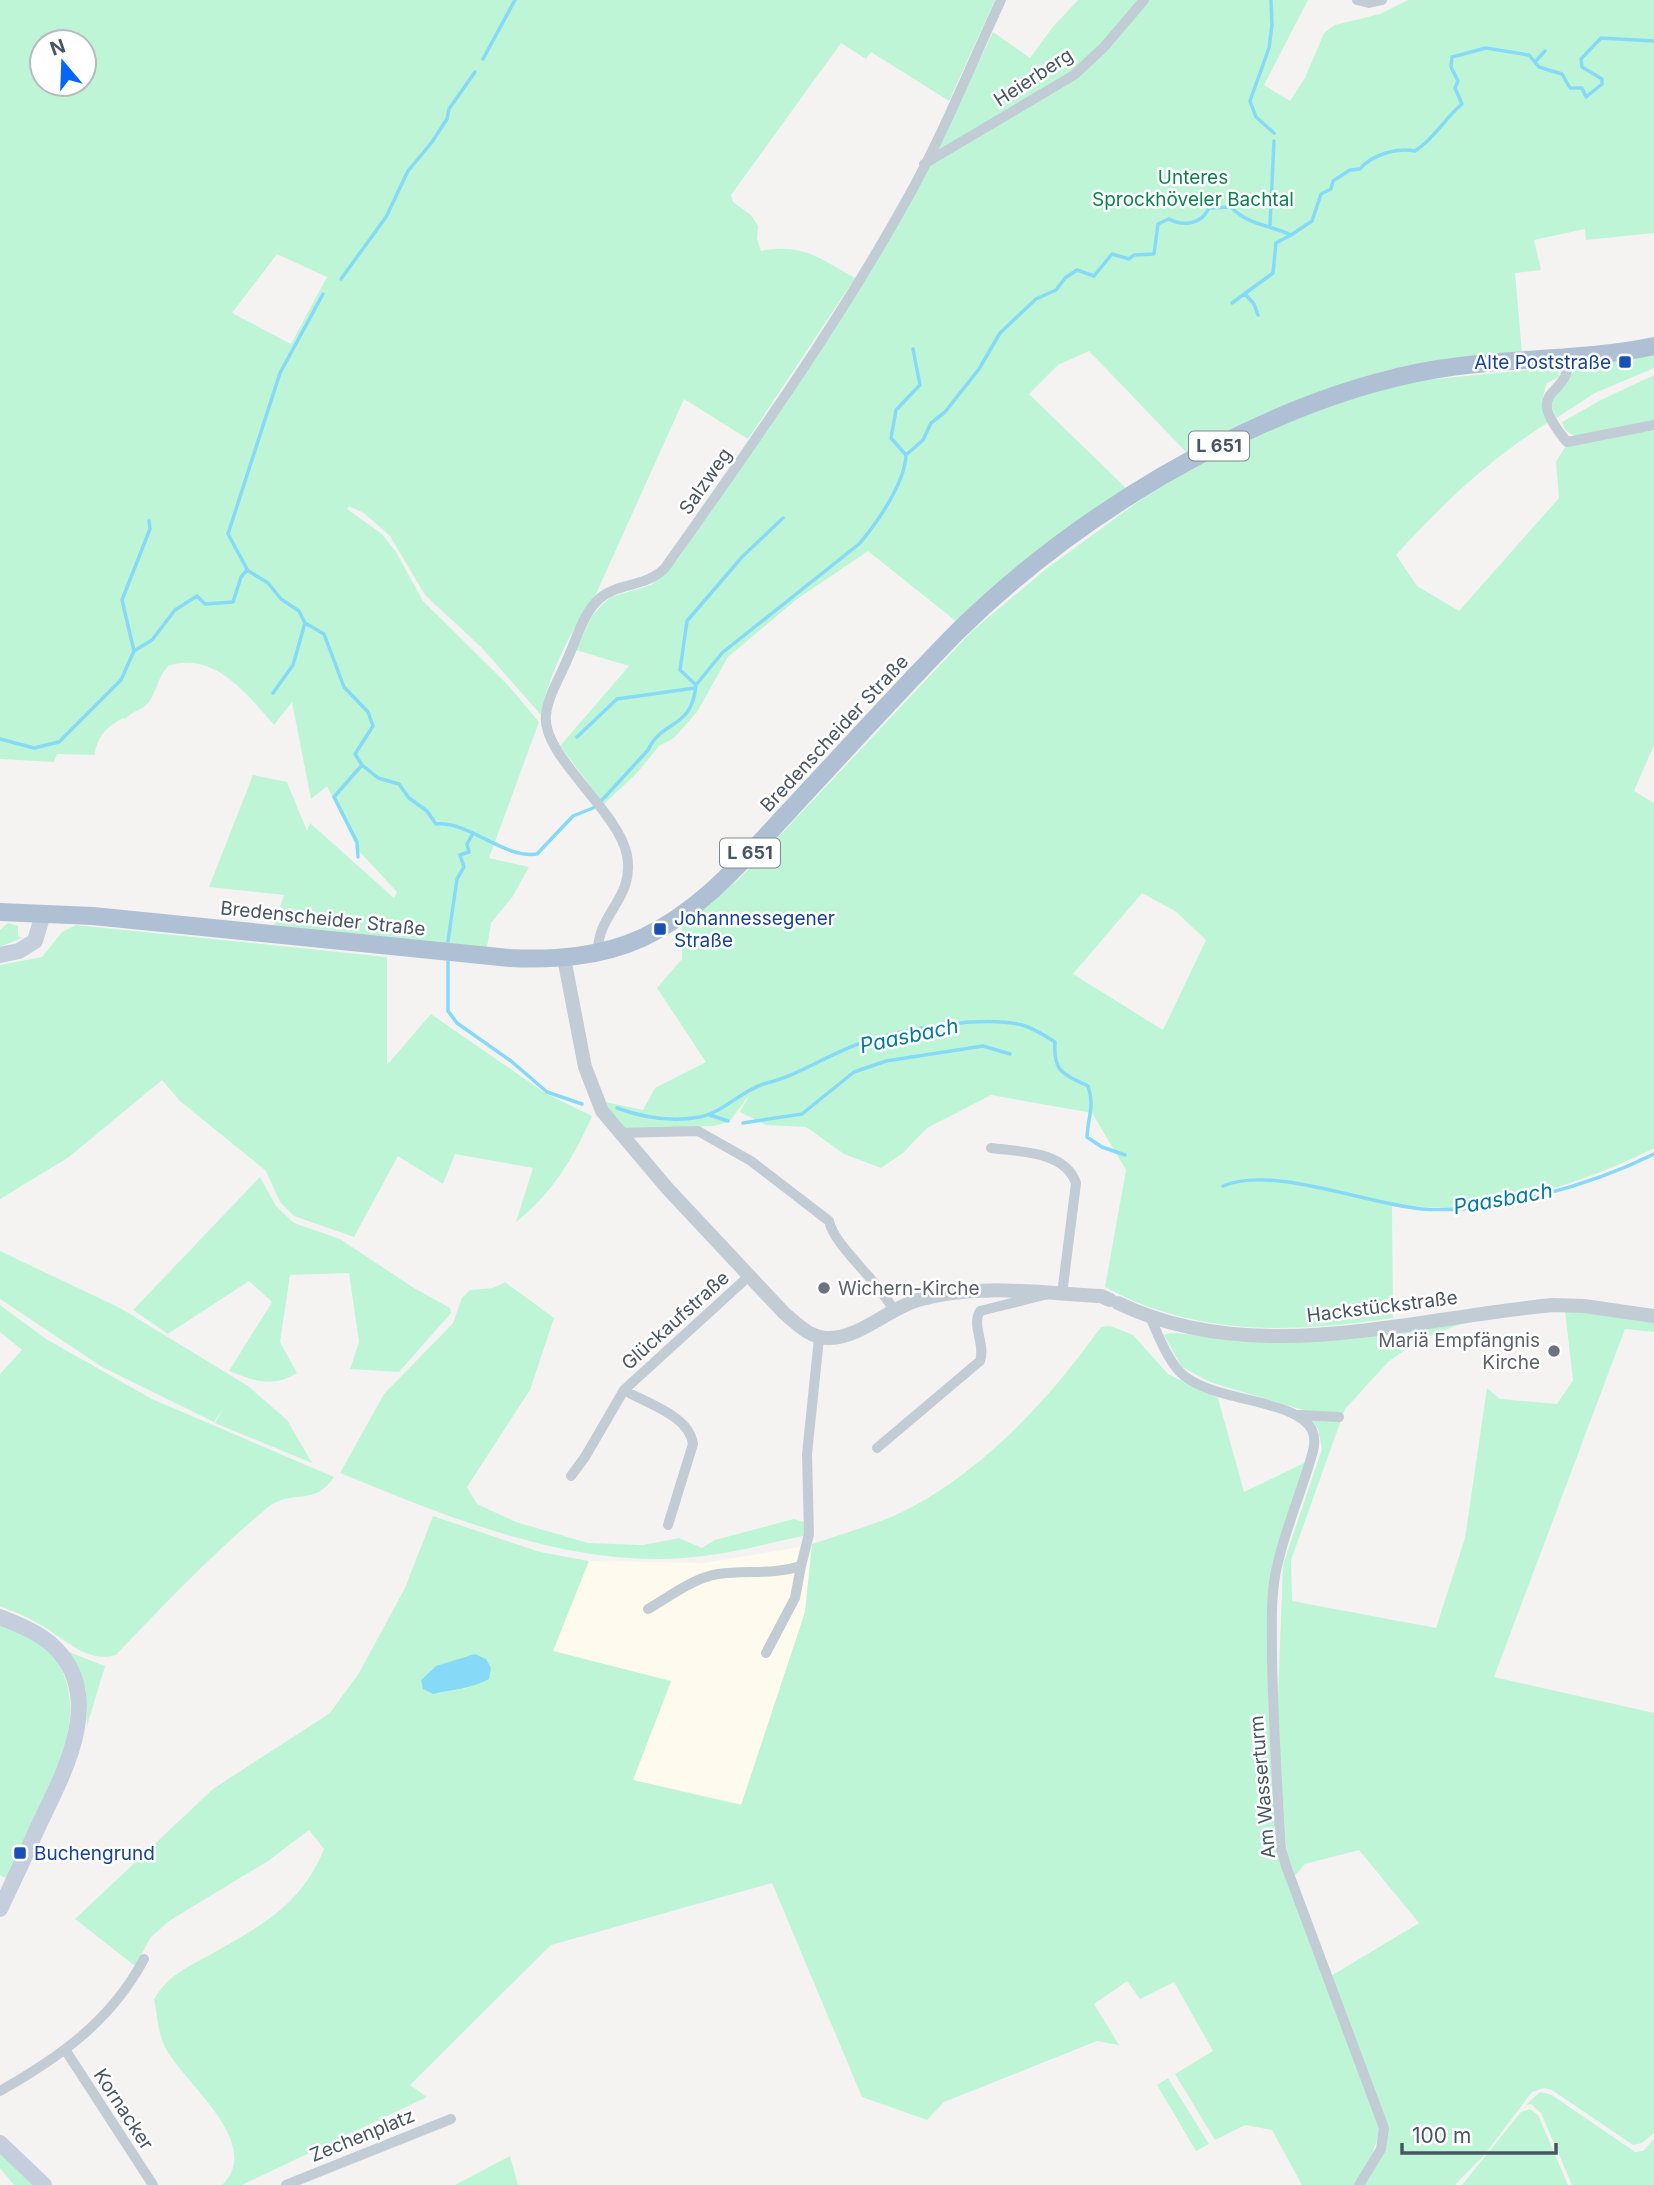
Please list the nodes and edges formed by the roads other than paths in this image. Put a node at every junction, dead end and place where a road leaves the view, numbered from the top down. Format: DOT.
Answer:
graph roads {
  1 [pos="1001,0"];
  2 [pos="1144,0"];
  3 [pos="1357,0"];
  4 [pos="1382,0"];
  5 [pos="925,164"];
  6 [pos="1654,346"];
  7 [pos="1568,357"];
  8 [pos="1654,425"];
  9 [pos="0,912"];
  10 [pos="43,914"];
  11 [pos="597,953"];
  12 [pos="0,954"];
  13 [pos="564,958"];
  14 [pos="620,1133"];
  15 [pos="991,1148"];
  16 [pos="749,1276"];
  17 [pos="1056,1294"];
  18 [pos="894,1311"];
  19 [pos="1654,1316"];
  20 [pos="1151,1319"];
  21 [pos="819,1338"];
  22 [pos="624,1390"];
  23 [pos="1300,1415"];
  24 [pos="1339,1417"];
  25 [pos="877,1448"];
  26 [pos="571,1476"];
  27 [pos="668,1525"];
  28 [pos="801,1566"];
  29 [pos="648,1609"];
  30 [pos="0,1617"];
  31 [pos="766,1653"];
  32 [pos="0,1909"];
  33 [pos="144,1959"];
  34 [pos="66,2051"];
  35 [pos="0,2091"];
  36 [pos="451,2119"];
  37 [pos="0,2143"];
  38 [pos="44,2185"];
  39 [pos="153,2185"];
  40 [pos="286,2185"];
  41 [pos="1359,2185"];
  1 -- 5 [label="street, Salzweg"];
  2 -- 5 [label="street, Heierberg"];
  3 -- 4 [label="street"];
  5 -- 11 [label="street, Salzweg"];
  6 -- 7 [label="main road, Bredenscheider Straße / L 651"];
  7 -- 8 [label="street"];
  7 -- 11 [label="main road, Bredenscheider Straße / L 651"];
  9 -- 10 [label="main road, Bredenscheider Straße / L 651"];
  10 -- 12 [label="main road"];
  10 -- 13 [label="main road, Bredenscheider Straße / L 651"];
  11 -- 13 [label="main road, Bredenscheider Straße / L 651"];
  13 -- 14 [label="street"];
  14 -- 16 [label="street"];
  14 -- 18 [label="street"];
  15 -- 17 [label="street"];
  16 -- 21 [label="street"];
  16 -- 22 [label="street, Glückaufstraße"];
  17 -- 18 [label="street, Hackstückstraße"];
  17 -- 20 [label="street, Hackstückstraße"];
  17 -- 25 [label="street"];
  18 -- 21 [label="street, Hackstückstraße"];
  19 -- 20 [label="street, Hackstückstraße"];
  20 -- 23 [label="street"];
  21 -- 28 [label="street"];
  22 -- 26 [label="street, Glückaufstraße"];
  22 -- 27 [label="street, Glückaufstraße"];
  23 -- 24 [label="street"];
  23 -- 41 [label="street, Am Wasserturm"];
  28 -- 29 [label="street"];
  28 -- 31 [label="street"];
  30 -- 32 [label="main road"];
  33 -- 34 [label="street"];
  34 -- 35 [label="street"];
  34 -- 39 [label="street, Kornacker"];
  36 -- 40 [label="street, Zechenplatz"];
  37 -- 38 [label="main road"];
}
